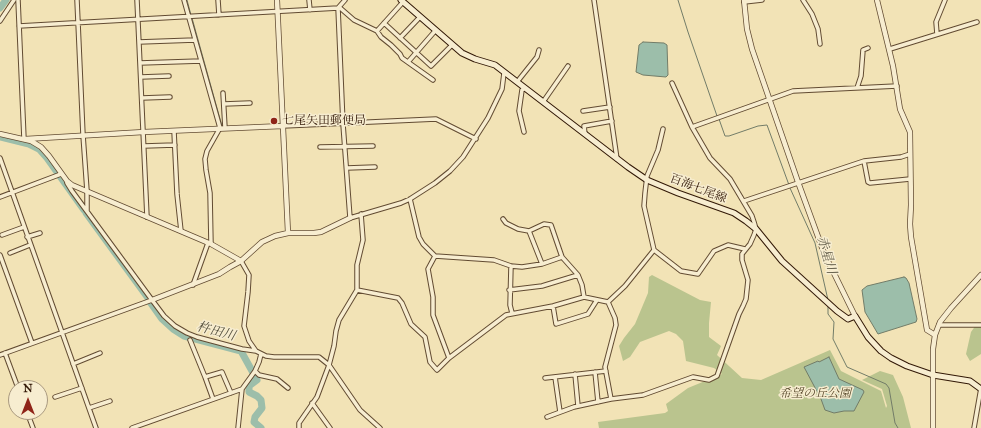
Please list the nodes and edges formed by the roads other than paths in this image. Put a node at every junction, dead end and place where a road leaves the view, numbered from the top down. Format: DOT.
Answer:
graph roads {
  1 [pos="14,0"];
  2 [pos="18,0"];
  3 [pos="77,0"];
  4 [pos="137,0"];
  5 [pos="184,0"];
  6 [pos="218,0"];
  7 [pos="277,0"];
  8 [pos="309,0"];
  9 [pos="345,0"];
  10 [pos="594,0"];
  11 [pos="762,0"];
  12 [pos="803,0"];
  13 [pos="877,0"];
  14 [pos="945,0"];
  15 [pos="402,1"];
  16 [pos="744,1"];
  17 [pos="338,8"];
  18 [pos="310,10"];
  19 [pos="278,12"];
  20 [pos="219,15"];
  21 [pos="191,17"];
  22 [pos="420,17"];
  23 [pos="137,19"];
  24 [pos="0,21"];
  25 [pos="977,22"];
  26 [pos="78,23"];
  27 [pos="384,23"];
  28 [pos="19,26"];
  29 [pos="377,31"];
  30 [pos="435,31"];
  31 [pos="937,34"];
  32 [pos="400,38"];
  33 [pos="195,40"];
  34 [pos="139,42"];
  35 [pos="820,44"];
  36 [pos="452,45"];
  37 [pos="868,48"];
  38 [pos="890,49"];
  39 [pos="539,50"];
  40 [pos="416,52"];
  41 [pos="201,61"];
  42 [pos="408,62"];
  43 [pos="140,63"];
  44 [pos="568,66"];
  45 [pos="504,73"];
  46 [pos="169,76"];
  47 [pos="141,78"];
  48 [pos="433,80"];
  49 [pos="517,82"];
  50 [pos="672,82"];
  51 [pos="897,86"];
  52 [pos="525,88"];
  53 [pos="857,88"];
  54 [pos="223,93"];
  55 [pos="170,96"];
  56 [pos="142,98"];
  57 [pos="769,100"];
  58 [pos="543,102"];
  59 [pos="250,103"];
  60 [pos="224,104"];
  61 [pos="610,107"];
  62 [pos="583,111"];
  63 [pos="612,121"];
  64 [pos="343,124"];
  65 [pos="283,126"];
  66 [pos="692,127"];
  67 [pos="223,128"];
  68 [pos="663,129"];
  69 [pos="174,131"];
  70 [pos="144,132"];
  71 [pos="524,132"];
  72 [pos="0,134"];
  73 [pos="585,134"];
  74 [pos="83,135"];
  75 [pos="24,139"];
  76 [pos="476,139"];
  77 [pos="175,145"];
  78 [pos="144,146"];
  79 [pos="373,146"];
  80 [pos="345,147"];
  81 [pos="320,148"];
  82 [pos="910,154"];
  83 [pos="0,158"];
  84 [pos="617,159"];
  85 [pos="864,161"];
  86 [pos="375,167"];
  87 [pos="347,168"];
  88 [pos="59,175"];
  89 [pos="910,179"];
  90 [pos="647,180"];
  91 [pos="67,181"];
  92 [pos="798,182"];
  93 [pos="88,191"];
  94 [pos="12,193"];
  95 [pos="0,197"];
  96 [pos="410,199"];
  97 [pos="744,201"];
  98 [pos="87,211"];
  99 [pos="361,214"];
  100 [pos="147,217"];
  101 [pos="350,218"];
  102 [pos="503,219"];
  103 [pos="24,227"];
  104 [pos="756,229"];
  105 [pos="181,231"];
  106 [pos="529,231"];
  107 [pos="40,233"];
  108 [pos="288,234"];
  109 [pos="2,235"];
  110 [pos="27,237"];
  111 [pos="209,244"];
  112 [pos="30,245"];
  113 [pos="746,249"];
  114 [pos="654,250"];
  115 [pos="10,253"];
  116 [pos="0,256"];
  117 [pos="435,256"];
  118 [pos="562,257"];
  119 [pos="241,261"];
  120 [pos="542,264"];
  121 [pos="511,266"];
  122 [pos="578,275"];
  123 [pos="981,275"];
  124 [pos="193,285"];
  125 [pos="357,290"];
  126 [pos="509,290"];
  127 [pos="584,296"];
  128 [pos="152,300"];
  129 [pos="597,300"];
  130 [pos="608,302"];
  131 [pos="553,306"];
  132 [pos="512,313"];
  133 [pos="856,316"];
  134 [pos="939,325"];
  135 [pos="981,325"];
  136 [pos="62,332"];
  137 [pos="935,335"];
  138 [pos="190,340"];
  139 [pos="32,343"];
  140 [pos="256,351"];
  141 [pos="5,353"];
  142 [pos="100,354"];
  143 [pos="261,354"];
  144 [pos="0,355"];
  145 [pos="449,358"];
  146 [pos="73,364"];
  147 [pos="330,365"];
  148 [pos="606,371"];
  149 [pos="254,372"];
  150 [pos="595,372"];
  151 [pos="575,374"];
  152 [pos="933,375"];
  153 [pos="555,376"];
  154 [pos="205,378"];
  155 [pos="545,378"];
  156 [pos="15,380"];
  157 [pos="82,388"];
  158 [pos="288,388"];
  159 [pos="242,389"];
  160 [pos="981,389"];
  161 [pos="231,393"];
  162 [pos="55,397"];
  163 [pos="214,399"];
  164 [pos="611,399"];
  165 [pos="110,401"];
  166 [pos="598,402"];
  167 [pos="312,403"];
  168 [pos="578,406"];
  169 [pos="89,408"];
  170 [pos="560,412"];
  171 [pos="547,417"];
  172 [pos="934,427"];
  173 [pos="96,428"];
  174 [pos="132,428"];
  175 [pos="238,428"];
  176 [pos="299,428"];
  177 [pos="330,428"];
  178 [pos="380,428"];
  179 [pos="974,428"];
  1 -- 24 [label="street"];
  2 -- 28 [label="street"];
  3 -- 26 [label="street"];
  4 -- 23 [label="street"];
  5 -- 21 [label="street"];
  6 -- 20 [label="street"];
  7 -- 19 [label="street"];
  8 -- 18 [label="street"];
  9 -- 17 [label="street"];
  10 -- 61 [label="street"];
  11 -- 16 [label="street"];
  12 -- 35 [label="street"];
  13 -- 38 [label="street"];
  14 -- 31 [label="street"];
  15 -- 22 [label="main road, 百海七尾線"];
  15 -- 27 [label="street"];
  16 -- 57 [label="street"];
  17 -- 18 [label="street"];
  17 -- 29 [label="street"];
  17 -- 64 [label="street"];
  18 -- 19 [label="street"];
  19 -- 20 [label="street"];
  19 -- 65 [label="street"];
  20 -- 21 [label="street"];
  21 -- 23 [label="street"];
  21 -- 33 [label="street"];
  22 -- 30 [label="main road, 百海七尾線"];
  22 -- 32 [label="street"];
  23 -- 26 [label="street"];
  23 -- 34 [label="street"];
  25 -- 31 [label="street"];
  26 -- 28 [label="street"];
  26 -- 74 [label="street"];
  27 -- 29 [label="street"];
  27 -- 32 [label="street"];
  28 -- 75 [label="street"];
  29 -- 42 [label="street"];
  30 -- 36 [label="main road, 百海七尾線"];
  30 -- 40 [label="street"];
  31 -- 38 [label="street"];
  32 -- 40 [label="street"];
  33 -- 34 [label="street"];
  33 -- 41 [label="street"];
  34 -- 43 [label="street"];
  36 -- 40 [label="street"];
  36 -- 45 [label="main road, 百海七尾線"];
  37 -- 53 [label="street"];
  38 -- 51 [label="street"];
  39 -- 49 [label="street"];
  40 -- 42 [label="street"];
  41 -- 43 [label="street"];
  41 -- 67 [label="street"];
  42 -- 48 [label="street"];
  43 -- 47 [label="street"];
  44 -- 58 [label="street"];
  45 -- 49 [label="main road, 百海七尾線"];
  45 -- 76 [label="street"];
  46 -- 47 [label="street"];
  47 -- 56 [label="street"];
  49 -- 52 [label="main road, 百海七尾線"];
  50 -- 66 [label="street"];
  51 -- 53 [label="street"];
  51 -- 82 [label="street"];
  52 -- 58 [label="main road, 百海七尾線"];
  52 -- 71 [label="street"];
  53 -- 57 [label="street"];
  54 -- 60 [label="street"];
  55 -- 56 [label="street"];
  56 -- 70 [label="street"];
  57 -- 66 [label="street"];
  57 -- 92 [label="street"];
  58 -- 73 [label="main road, 百海七尾線"];
  59 -- 60 [label="street"];
  60 -- 67 [label="street"];
  61 -- 62 [label="street"];
  61 -- 63 [label="street"];
  63 -- 73 [label="street"];
  63 -- 84 [label="street"];
  64 -- 65 [label="street"];
  64 -- 76 [label="street"];
  64 -- 80 [label="street"];
  65 -- 67 [label="street"];
  65 -- 108 [label="street"];
  66 -- 97 [label="street"];
  67 -- 69 [label="street"];
  67 -- 111 [label="street"];
  68 -- 90 [label="street"];
  69 -- 70 [label="street"];
  69 -- 77 [label="street"];
  70 -- 74 [label="street"];
  70 -- 78 [label="street"];
  72 -- 75 [label="street"];
  73 -- 84 [label="main road, 百海七尾線"];
  74 -- 75 [label="street"];
  74 -- 93 [label="street"];
  75 -- 88 [label="street"];
  76 -- 96 [label="street"];
  77 -- 78 [label="street"];
  77 -- 105 [label="street"];
  78 -- 100 [label="street"];
  79 -- 80 [label="street"];
  80 -- 81 [label="street"];
  80 -- 87 [label="street"];
  82 -- 85 [label="street"];
  82 -- 89 [label="street"];
  83 -- 94 [label="street"];
  84 -- 90 [label="main road, 百海七尾線"];
  85 -- 89 [label="street"];
  85 -- 92 [label="street"];
  86 -- 87 [label="street"];
  87 -- 101 [label="street"];
  88 -- 91 [label="street"];
  88 -- 94 [label="street"];
  89 -- 137 [label="street"];
  90 -- 104 [label="main road, 百海七尾線"];
  90 -- 114 [label="street"];
  91 -- 93 [label="street"];
  91 -- 98 [label="street"];
  92 -- 97 [label="street"];
  92 -- 133 [label="street"];
  93 -- 98 [label="street"];
  93 -- 100 [label="street"];
  94 -- 95 [label="street"];
  94 -- 103 [label="street"];
  96 -- 99 [label="street"];
  96 -- 117 [label="street"];
  97 -- 104 [label="street"];
  98 -- 128 [label="street"];
  99 -- 101 [label="street"];
  99 -- 125 [label="street"];
  100 -- 105 [label="street"];
  101 -- 108 [label="street"];
  102 -- 106 [label="street"];
  103 -- 109 [label="street"];
  103 -- 110 [label="street"];
  104 -- 113 [label="street"];
  104 -- 133 [label="main road, 百海七尾線"];
  105 -- 111 [label="street"];
  106 -- 118 [label="street"];
  106 -- 120 [label="street"];
  107 -- 110 [label="street"];
  108 -- 119 [label="street"];
  110 -- 112 [label="street"];
  111 -- 119 [label="street"];
  111 -- 124 [label="street"];
  112 -- 115 [label="street"];
  112 -- 136 [label="street"];
  113 -- 114 [label="street"];
  113 -- 164 [label="street"];
  114 -- 130 [label="street"];
  116 -- 139 [label="street"];
  117 -- 121 [label="street"];
  117 -- 145 [label="street"];
  118 -- 120 [label="street"];
  118 -- 122 [label="street"];
  119 -- 124 [label="street"];
  119 -- 140 [label="street"];
  120 -- 121 [label="street"];
  121 -- 126 [label="street"];
  122 -- 126 [label="street"];
  122 -- 127 [label="street"];
  123 -- 134 [label="street"];
  124 -- 128 [label="street"];
  125 -- 145 [label="street"];
  125 -- 147 [label="street"];
  126 -- 132 [label="street"];
  127 -- 129 [label="street"];
  127 -- 131 [label="street"];
  128 -- 136 [label="street"];
  128 -- 140 [label="street"];
  129 -- 130 [label="street"];
  129 -- 131 [label="street"];
  130 -- 148 [label="street"];
  131 -- 132 [label="street"];
  132 -- 145 [label="street"];
  133 -- 152 [label="main road"];
  134 -- 135 [label="street"];
  134 -- 137 [label="street"];
  136 -- 139 [label="street"];
  136 -- 146 [label="street"];
  137 -- 152 [label="street"];
  138 -- 154 [label="street"];
  139 -- 141 [label="street"];
  140 -- 143 [label="street"];
  141 -- 144 [label="street"];
  141 -- 156 [label="street"];
  142 -- 146 [label="street"];
  143 -- 147 [label="street"];
  143 -- 149 [label="street"];
  146 -- 157 [label="street"];
  147 -- 167 [label="street"];
  147 -- 178 [label="street"];
  148 -- 150 [label="street"];
  148 -- 164 [label="street"];
  149 -- 158 [label="street"];
  149 -- 159 [label="street"];
  150 -- 151 [label="street"];
  150 -- 166 [label="street"];
  151 -- 153 [label="street"];
  151 -- 168 [label="street"];
  152 -- 160 [label="main road"];
  152 -- 172 [label="street"];
  153 -- 155 [label="street"];
  153 -- 170 [label="street"];
  154 -- 161 [label="street"];
  154 -- 163 [label="street"];
  157 -- 162 [label="street"];
  157 -- 169 [label="street"];
  159 -- 161 [label="street"];
  159 -- 175 [label="street"];
  160 -- 179 [label="street"];
  161 -- 163 [label="street"];
  163 -- 174 [label="street"];
  164 -- 166 [label="street"];
  165 -- 169 [label="street"];
  166 -- 168 [label="street"];
  167 -- 176 [label="street"];
  167 -- 177 [label="street"];
  168 -- 170 [label="street"];
  169 -- 173 [label="street"];
  170 -- 171 [label="street"];
}
